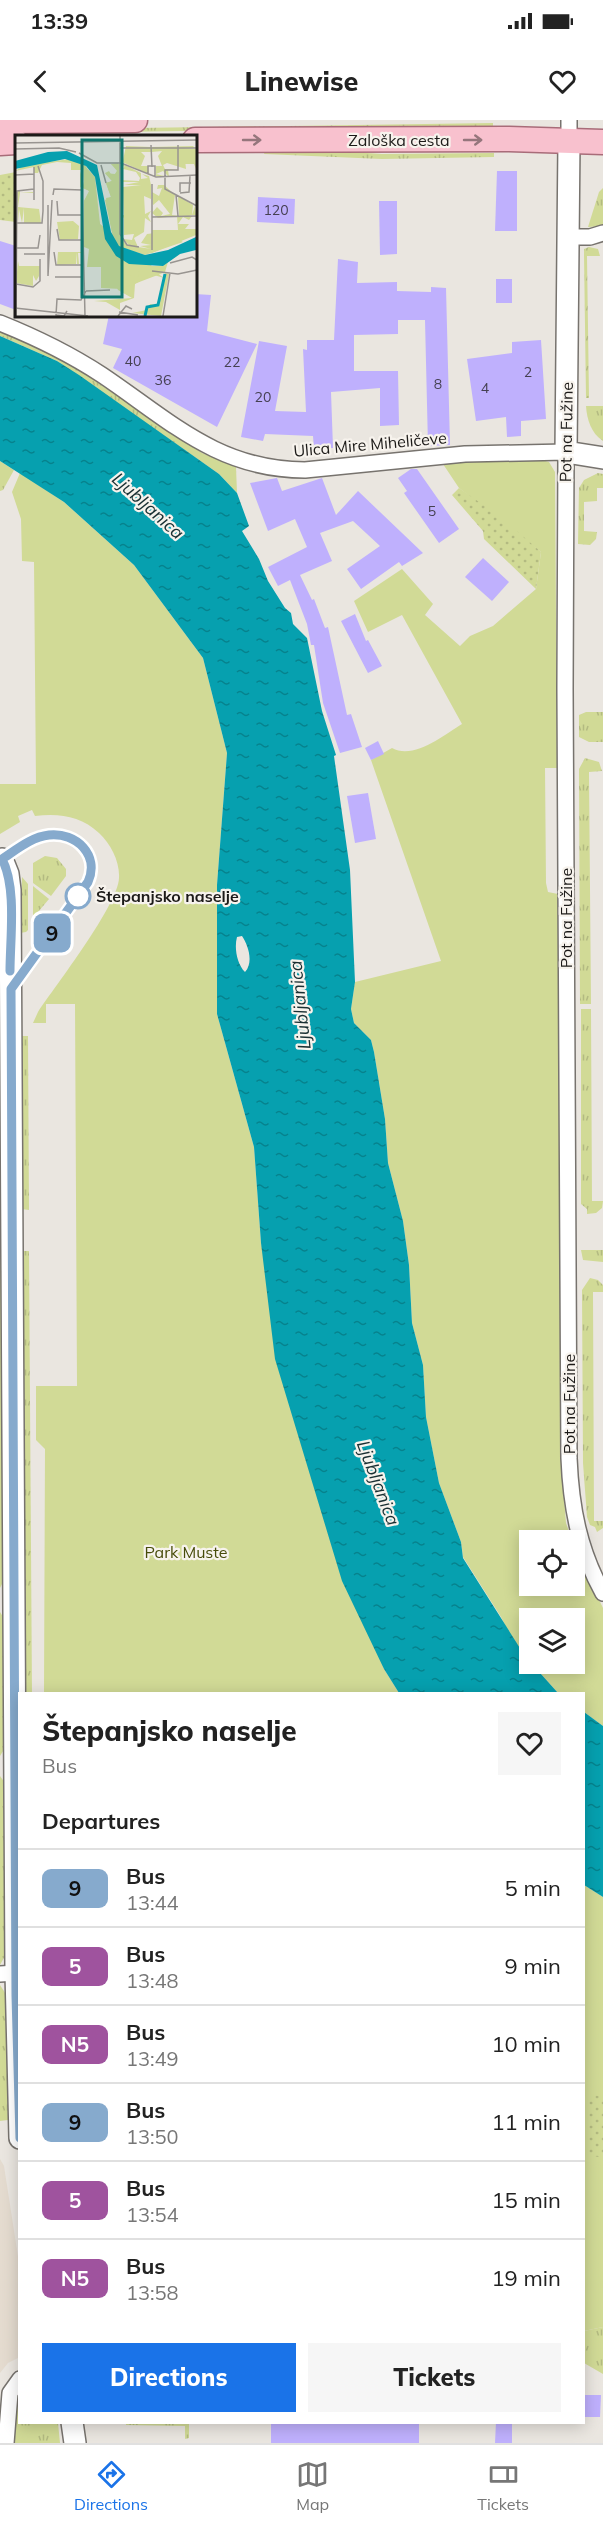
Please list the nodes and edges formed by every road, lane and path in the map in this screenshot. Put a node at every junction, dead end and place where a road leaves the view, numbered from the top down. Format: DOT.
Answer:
graph roads {
  1 [pos="135,120"];
  2 [pos="0,121"];
  3 [pos="569,131"];
  4 [pos="196,140"];
  5 [pos="15,142"];
  6 [pos="603,142"];
  7 [pos="0,143"];
  8 [pos="603,233"];
  9 [pos="567,237"];
  10 [pos="0,323"];
  11 [pos="566,452"];
  12 [pos="603,458"];
  13 [pos="1,857"];
  14 [pos="6,1228"];
  15 [pos="603,1593"];
  16 [pos="7,1606"];
  17 [pos="8,1973"];
  18 [pos="18,2110"];
  19 [pos="18,2382"];
  20 [pos="72,2424"];
  21 [pos="6,2443"];
  22 [pos="75,2443"];
  1 -- 2 [label="main road"];
  4 -- 3 [label="main road, Zaloška cesta, one-way"];
  3 -- 6 [label="main road, Zaloška cesta"];
  3 -- 9 [label="street, Pot na Fužine"];
  5 -- 7 [label="main road"];
  8 -- 9 [label="street"];
  9 -- 11 [label="street, Pot na Fužine"];
  10 -- 11 [label="street, Ulica Mire Miheličeve"];
  11 -- 12 [label="street"];
  11 -- 15 [label="street, Pot na Fužine"];
  13 -- 14 [label="street"];
  14 -- 16 [label="street"];
  16 -- 17 [label="street"];
  17 -- 18 [label="street"];
  19 -- 21 [label="street"];
  20 -- 22 [label="street"];
}
